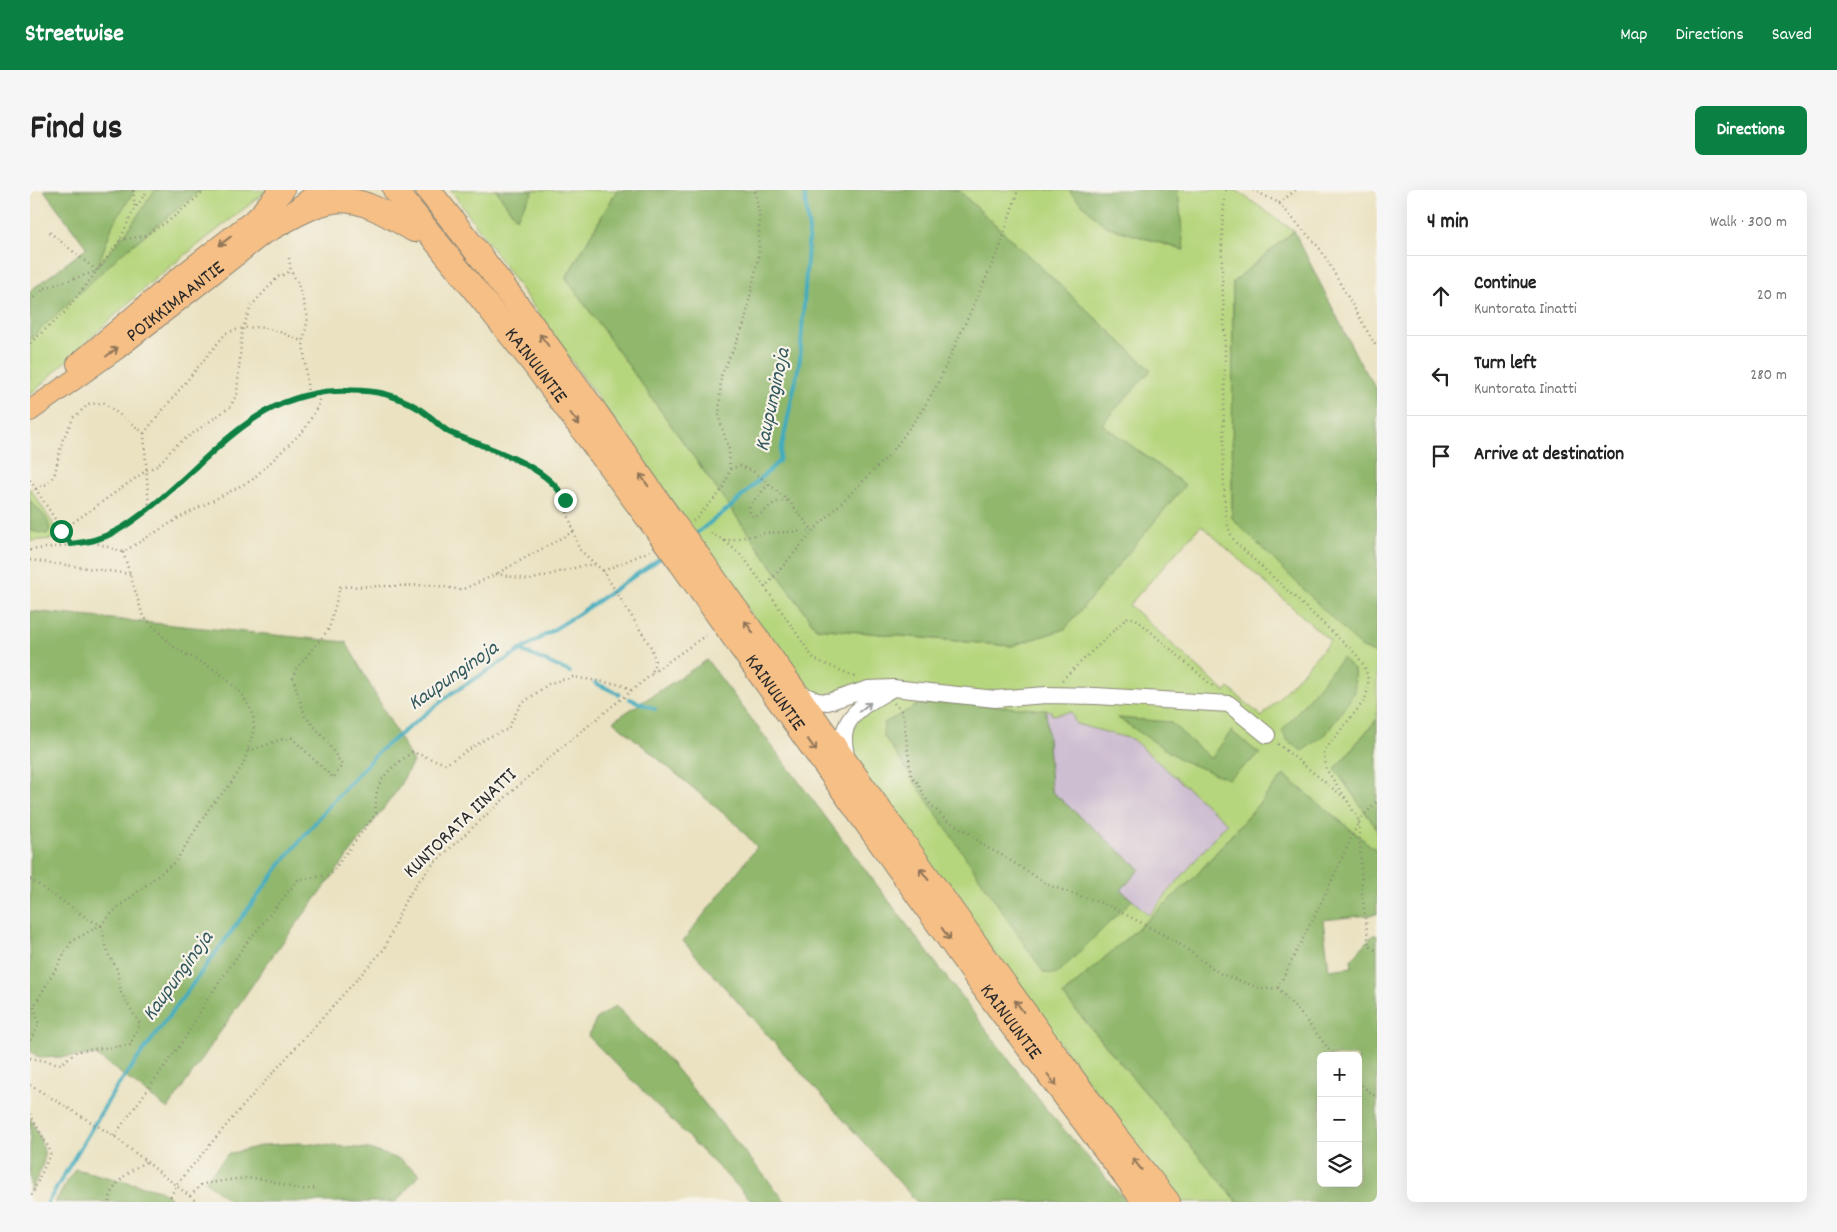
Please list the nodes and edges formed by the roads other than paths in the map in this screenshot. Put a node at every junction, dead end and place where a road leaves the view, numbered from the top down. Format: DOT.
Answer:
graph roads {
  1 [pos="282,190"];
  2 [pos="291,190"];
  3 [pos="320,190"];
  4 [pos="396,190"];
  5 [pos="428,190"];
  6 [pos="443,190"];
  7 [pos="266,221"];
  8 [pos="503,285"];
  9 [pos="481,298"];
  10 [pos="30,405"];
  11 [pos="30,411"];
  12 [pos="664,525"];
  13 [pos="688,558"];
  14 [pos="793,690"];
  15 [pos="886,690"];
  16 [pos="1267,735"];
  17 [pos="848,765"];
  18 [pos="1144,1202"];
  19 [pos="1168,1202"];
  1 -- 7 [label="highway"];
  2 -- 7 [label="main road, POIKKIMAANTIE"];
  3 -- 7 [label="main road, POIKKIMAANTIE"];
  4 -- 9 [label="highway, KAINUUNTIE"];
  5 -- 8 [label="highway, KAINUUNTIE"];
  6 -- 8 [label="highway"];
  7 -- 9 [label="highway"];
  7 -- 10 [label="main road, POIKKIMAANTIE, one-way"];
  11 -- 7 [label="main road, POIKKIMAANTIE, one-way"];
  12 -- 8 [label="highway, KAINUUNTIE, one-way"];
  9 -- 12 [label="highway, KAINUUNTIE, one-way"];
  12 -- 13 [label="highway, KAINUUNTIE, bridge"];
  14 -- 13 [label="highway, KAINUUNTIE, one-way"];
  13 -- 18 [label="highway, KAINUUNTIE, one-way"];
  14 -- 15 [label="lane"];
  14 -- 17 [label="highway, KAINUUNTIE"];
  15 -- 16 [label="lane"];
  17 -- 15 [label="lane, one-way"];
  19 -- 17 [label="highway, KAINUUNTIE, one-way"];
}
